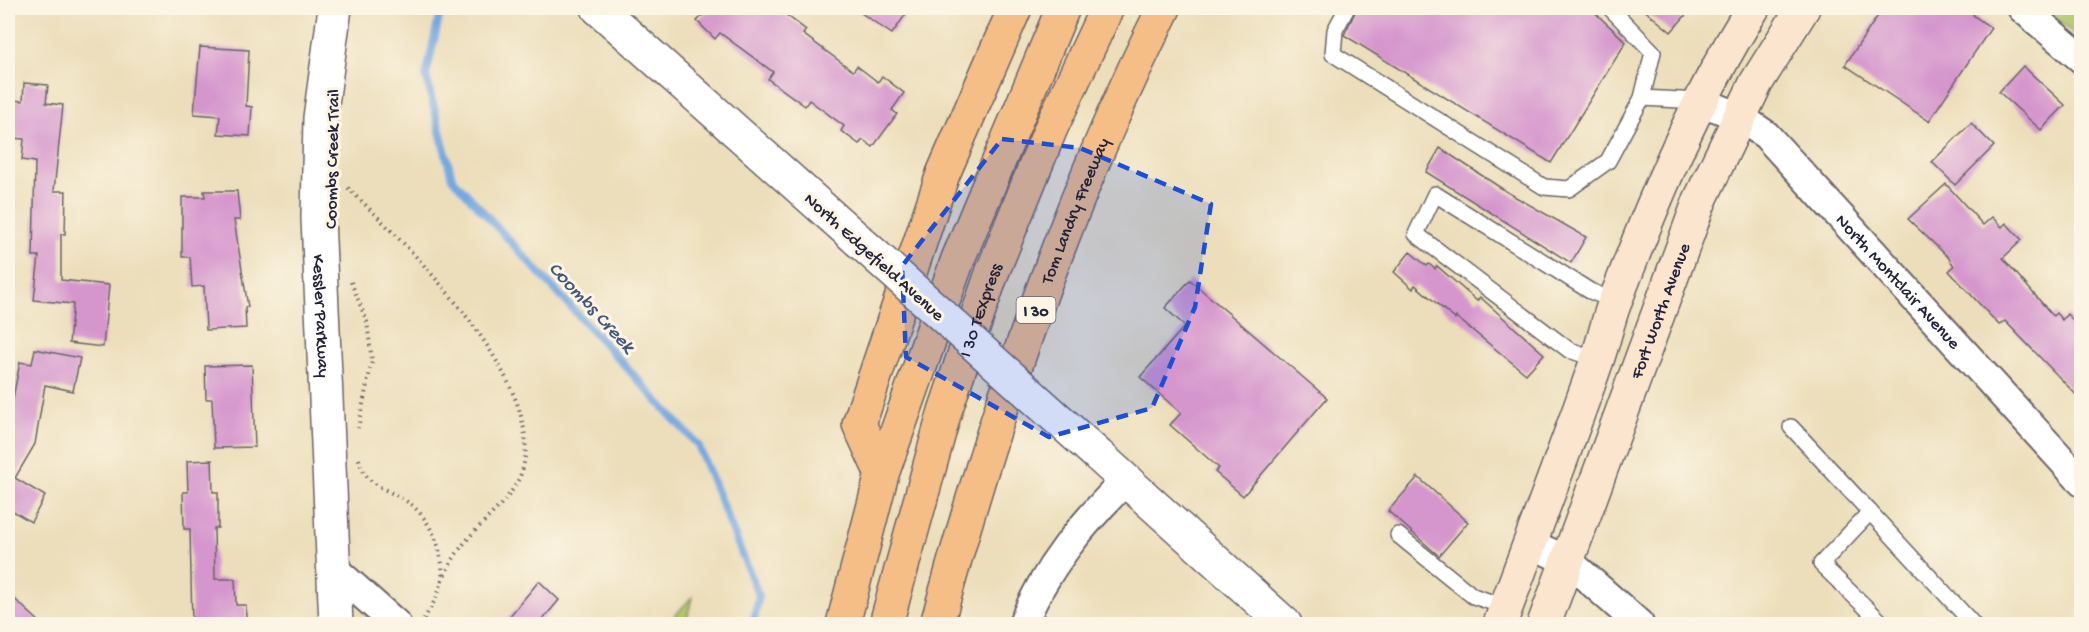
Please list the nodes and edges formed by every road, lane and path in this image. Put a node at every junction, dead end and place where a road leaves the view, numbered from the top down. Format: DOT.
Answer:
graph roads {
  1 [pos="335,8"];
  2 [pos="1015,8"];
  3 [pos="1063,8"];
  4 [pos="1107,8"];
  5 [pos="1164,8"];
  6 [pos="1347,8"];
  7 [pos="1610,8"];
  8 [pos="1753,8"];
  9 [pos="1803,8"];
  10 [pos="2022,8"];
  11 [pos="605,10"];
  12 [pos="2082,58"];
  13 [pos="1642,98"];
  14 [pos="1700,101"];
  15 [pos="1740,117"];
  16 [pos="343,194"];
  17 [pos="349,277"];
  18 [pos="1615,301"];
  19 [pos="1656,316"];
  20 [pos="1597,358"];
  21 [pos="1791,427"];
  22 [pos="356,437"];
  23 [pos="357,450"];
  24 [pos="882,474"];
  25 [pos="1125,481"];
  26 [pos="2082,482"];
  27 [pos="1870,512"];
  28 [pos="1398,535"];
  29 [pos="1529,543"];
  30 [pos="1568,561"];
  31 [pos="334,569"];
  32 [pos="442,581"];
  33 [pos="1503,616"];
  34 [pos="1873,621"];
  35 [pos="336,624"];
  36 [pos="396,624"];
  37 [pos="421,624"];
  38 [pos="843,624"];
  39 [pos="886,624"];
  40 [pos="937,624"];
  41 [pos="1023,624"];
  42 [pos="1285,624"];
  43 [pos="1544,624"];
  44 [pos="1639,624"];
  45 [pos="1973,624"];
  1 -- 31 [label="street, Kessler Parkway"];
  2 -- 24 [label="highway"];
  3 -- 24 [label="highway"];
  4 -- 39 [label="highway, I 30 TEXpress"];
  5 -- 40 [label="highway, Tom Landry Freeway / I 30"];
  6 -- 13 [label="lane"];
  7 -- 13 [label="lane"];
  8 -- 14 [label="main road"];
  9 -- 15 [label="main road, Fort Worth Avenue"];
  10 -- 12 [label="street"];
  11 -- 25 [label="street, North Edgefield Avenue, bridge"];
  13 -- 14 [label="lane"];
  14 -- 15 [label="street, North Montclair Avenue"];
  14 -- 18 [label="main road"];
  15 -- 19 [label="main road, Fort Worth Avenue"];
  15 -- 26 [label="street, North Montclair Avenue"];
  16 -- 32 [label="path, Coombs Creek Trail"];
  17 -- 22 [label="path"];
  18 -- 19 [label="main road"];
  18 -- 20 [label="main road"];
  18 -- 20 [label="lane"];
  19 -- 30 [label="main road, Fort Worth Avenue"];
  20 -- 29 [label="main road"];
  21 -- 27 [label="lane"];
  23 -- 32 [label="path"];
  24 -- 38 [label="highway"];
  25 -- 41 [label="street"];
  25 -- 42 [label="street, North Edgefield Avenue"];
  27 -- 34 [label="lane"];
  27 -- 45 [label="lane"];
  28 -- 33 [label="lane"];
  29 -- 30 [label="street"];
  29 -- 33 [label="main road"];
  30 -- 43 [label="main road, Fort Worth Avenue"];
  30 -- 44 [label="street"];
  31 -- 35 [label="street, Kessler Parkway"];
  31 -- 36 [label="street"];
  32 -- 37 [label="path"];
}
